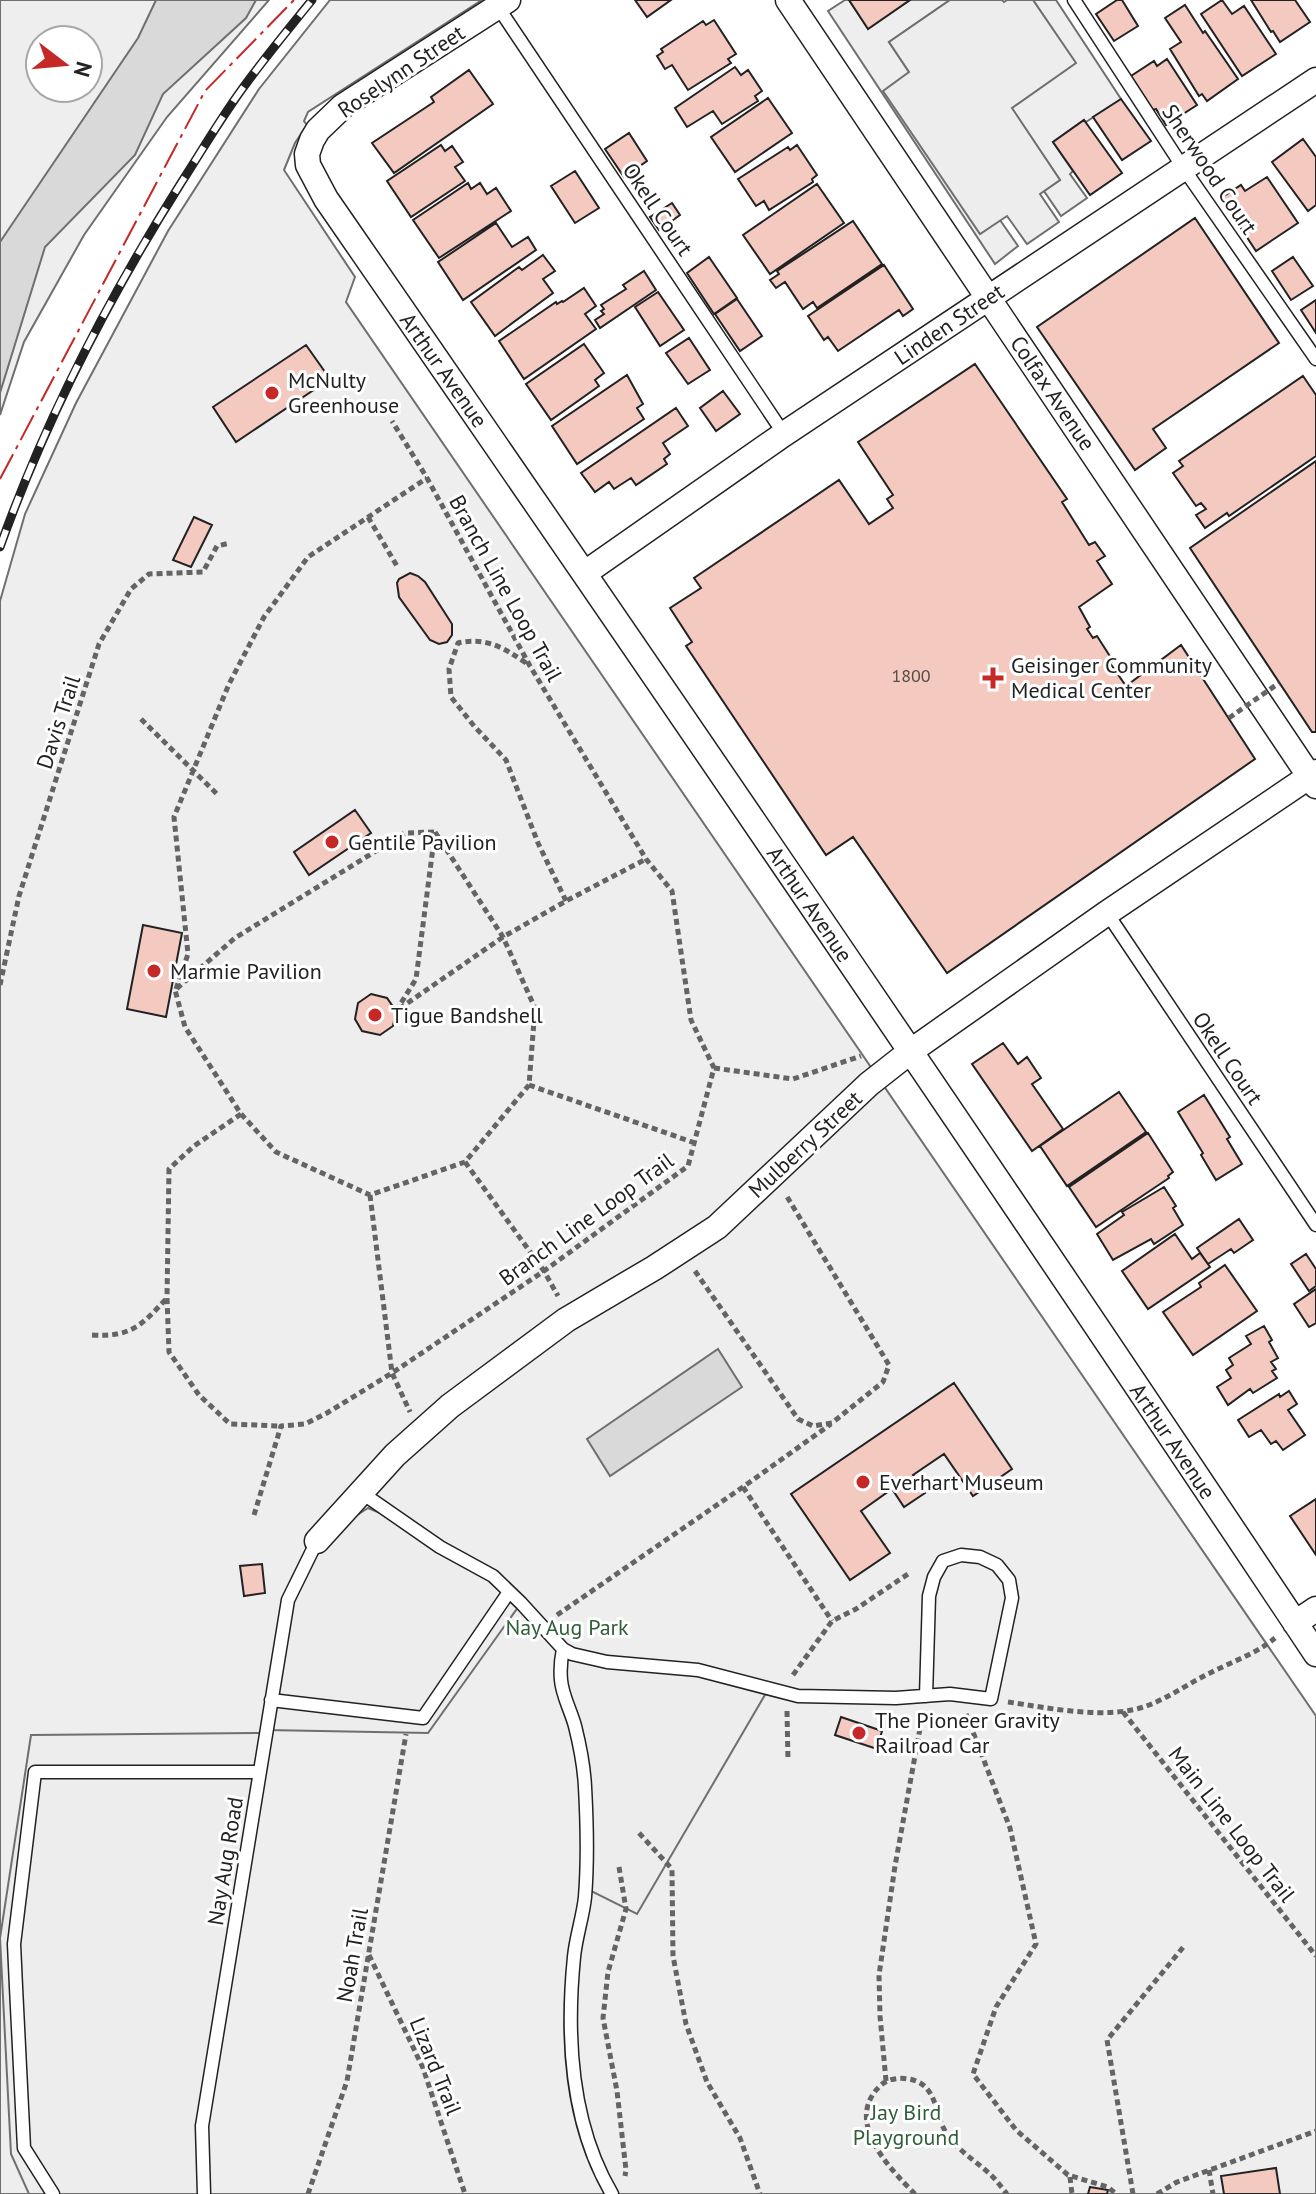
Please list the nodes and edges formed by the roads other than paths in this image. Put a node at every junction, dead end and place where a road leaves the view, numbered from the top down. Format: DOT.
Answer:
graph roads {
  1 [pos="788,0"];
  2 [pos="1074,0"];
  3 [pos="503,4"];
  4 [pos="1316,80"];
  5 [pos="307,154"];
  6 [pos="1184,169"];
  7 [pos="989,298"];
  8 [pos="1316,359"];
  9 [pos="784,434"];
  10 [pos="585,573"];
  11 [pos="1314,778"];
  12 [pos="1107,913"];
  13 [pos="911,1051"];
  14 [pos="1316,1225"];
  15 [pos="362,1493"];
  16 [pos="317,1541"];
  17 [pos="509,1592"];
  18 [pos="1316,1609"];
  19 [pos="1295,1623"];
  20 [pos="563,1649"];
  21 [pos="1316,1654"];
  22 [pos="926,1696"];
  23 [pos="271,1700"];
  24 [pos="260,1772"];
  25 [pos="53,2194"];
  26 [pos="204,2194"];
  27 [pos="612,2194"];
  1 -- 7 [label="street, Colfax Avenue"];
  2 -- 6 [label="lane, Sherwood Court"];
  3 -- 5 [label="street, Roselynn Street"];
  3 -- 9 [label="lane, Okell Court"];
  4 -- 6 [label="street, Linden Street"];
  5 -- 10 [label="street, Arthur Avenue"];
  6 -- 7 [label="street, Linden Street"];
  6 -- 8 [label="lane, Sherwood Court"];
  7 -- 9 [label="street, Linden Street"];
  7 -- 11 [label="street, Colfax Avenue"];
  9 -- 10 [label="street, Linden Street"];
  10 -- 13 [label="street, Arthur Avenue"];
  11 -- 12 [label="street, Mulberry Street"];
  12 -- 13 [label="street, Mulberry Street"];
  12 -- 14 [label="lane, Okell Court"];
  13 -- 15 [label="street, Mulberry Street"];
  13 -- 19 [label="street, Arthur Avenue"];
  15 -- 16 [label="street, Mulberry Street"];
  15 -- 17 [label="lane"];
  16 -- 23 [label="lane, Nay Aug Road"];
  17 -- 20 [label="lane"];
  17 -- 23 [label="lane"];
  18 -- 19 [label="street"];
  19 -- 21 [label="street, Arthur Avenue"];
  20 -- 22 [label="lane"];
  20 -- 27 [label="lane"];
  22 -- 22 [label="lane"];
  23 -- 24 [label="lane, Nay Aug Road"];
  24 -- 25 [label="lane"];
  24 -- 26 [label="lane, Nay Aug Road"];
}
